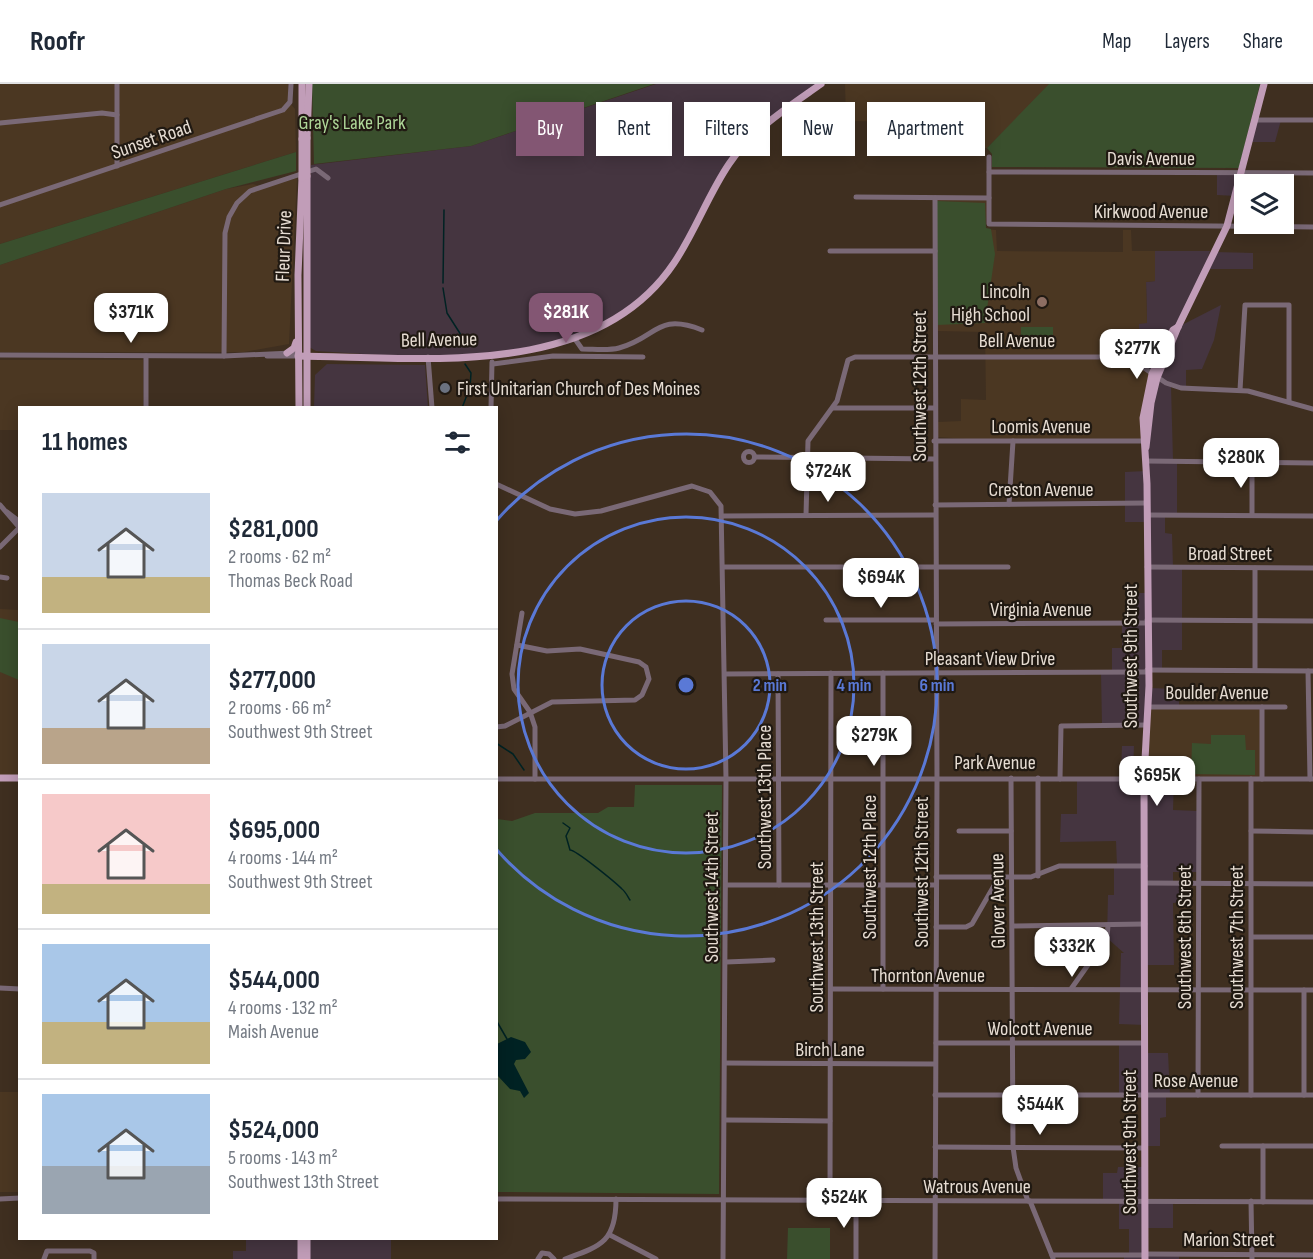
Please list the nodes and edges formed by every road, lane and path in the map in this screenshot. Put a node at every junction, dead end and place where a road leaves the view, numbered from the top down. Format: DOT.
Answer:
graph roads {
  1 [pos="117,84"];
  2 [pos="291,84"];
  3 [pos="302,84"];
  4 [pos="309,84"];
  5 [pos="821,84"];
  6 [pos="1264,84"];
  7 [pos="117,115"];
  8 [pos="1256,120"];
  9 [pos="1313,120"];
  10 [pos="0,123"];
  11 [pos="305,139"];
  12 [pos="989,157"];
  13 [pos="117,166"];
  14 [pos="989,172"];
  15 [pos="1242,173"];
  16 [pos="1313,174"];
  17 [pos="305,177"];
  18 [pos="328,178"];
  19 [pos="856,197"];
  20 [pos="934,198"];
  21 [pos="988,198"];
  22 [pos="0,205"];
  23 [pos="1227,226"];
  24 [pos="1313,227"];
  25 [pos="830,251"];
  26 [pos="934,251"];
  27 [pos="298,324"];
  28 [pos="702,330"];
  29 [pos="575,339"];
  30 [pos="287,353"];
  31 [pos="0,355"];
  32 [pos="263,355"];
  33 [pos="492,355"];
  34 [pos="146,356"];
  35 [pos="224,356"];
  36 [pos="302,356"];
  37 [pos="428,357"];
  38 [pos="642,357"];
  39 [pos="934,357"];
  40 [pos="493,364"];
  41 [pos="1155,376"];
  42 [pos="1240,390"];
  43 [pos="1289,402"];
  44 [pos="146,406"];
  45 [pos="300,406"];
  46 [pos="307,406"];
  47 [pos="432,406"];
  48 [pos="491,406"];
  49 [pos="833,408"];
  50 [pos="934,408"];
  51 [pos="1313,409"];
  52 [pos="934,441"];
  53 [pos="1013,441"];
  54 [pos="1145,441"];
  55 [pos="756,457"];
  56 [pos="806,459"];
  57 [pos="934,459"];
  58 [pos="1146,461"];
  59 [pos="1252,462"];
  60 [pos="1313,463"];
  61 [pos="498,485"];
  62 [pos="1009,504"];
  63 [pos="1147,504"];
  64 [pos="0,505"];
  65 [pos="935,505"];
  66 [pos="7,512"];
  67 [pos="806,515"];
  68 [pos="935,515"];
  69 [pos="1147,515"];
  70 [pos="1252,515"];
  71 [pos="722,516"];
  72 [pos="1313,516"];
  73 [pos="18,520"];
  74 [pos="18,525"];
  75 [pos="18,529"];
  76 [pos="0,547"];
  77 [pos="723,567"];
  78 [pos="935,567"];
  79 [pos="1008,567"];
  80 [pos="1147,567"];
  81 [pos="1255,568"];
  82 [pos="1313,568"];
  83 [pos="0,577"];
  84 [pos="7,578"];
  85 [pos="522,613"];
  86 [pos="826,620"];
  87 [pos="1147,621"];
  88 [pos="1255,621"];
  89 [pos="1313,621"];
  90 [pos="936,622"];
  91 [pos="517,645"];
  92 [pos="1255,670"];
  93 [pos="1148,671"];
  94 [pos="1311,671"];
  95 [pos="831,673"];
  96 [pos="883,673"];
  97 [pos="936,673"];
  98 [pos="725,674"];
  99 [pos="778,674"];
  100 [pos="1149,707"];
  101 [pos="1263,707"];
  102 [pos="1285,707"];
  103 [pos="530,712"];
  104 [pos="1147,725"];
  105 [pos="498,727"];
  106 [pos="0,778"];
  107 [pos="18,778"];
  108 [pos="1011,778"];
  109 [pos="1038,778"];
  110 [pos="1060,778"];
  111 [pos="1144,778"];
  112 [pos="498,779"];
  113 [pos="535,779"];
  114 [pos="726,779"];
  115 [pos="779,779"];
  116 [pos="831,779"];
  117 [pos="884,779"];
  118 [pos="937,779"];
  119 [pos="1199,779"];
  120 [pos="1251,779"];
  121 [pos="1262,779"];
  122 [pos="1311,779"];
  123 [pos="959,831"];
  124 [pos="1011,831"];
  125 [pos="1251,831"];
  126 [pos="1313,832"];
  127 [pos="1145,866"];
  128 [pos="1038,876"];
  129 [pos="936,877"];
  130 [pos="999,877"];
  131 [pos="1011,877"];
  132 [pos="1145,883"];
  133 [pos="1199,884"];
  134 [pos="1252,884"];
  135 [pos="1313,884"];
  136 [pos="726,885"];
  137 [pos="779,885"];
  138 [pos="831,885"];
  139 [pos="884,885"];
  140 [pos="936,885"];
  141 [pos="1145,924"];
  142 [pos="1108,925"];
  143 [pos="1013,926"];
  144 [pos="936,927"];
  145 [pos="1251,937"];
  146 [pos="1313,937"];
  147 [pos="773,960"];
  148 [pos="726,962"];
  149 [pos="0,988"];
  150 [pos="18,988"];
  151 [pos="831,989"];
  152 [pos="883,989"];
  153 [pos="936,989"];
  154 [pos="1071,989"];
  155 [pos="1146,989"];
  156 [pos="1013,990"];
  157 [pos="1198,990"];
  158 [pos="1251,990"];
  159 [pos="1304,990"];
  160 [pos="1313,990"];
  161 [pos="1013,1042"];
  162 [pos="1145,1042"];
  163 [pos="936,1043"];
  164 [pos="725,1063"];
  165 [pos="831,1064"];
  166 [pos="935,1064"];
  167 [pos="935,1095"];
  168 [pos="1013,1095"];
  169 [pos="1145,1095"];
  170 [pos="1198,1095"];
  171 [pos="1251,1095"];
  172 [pos="1304,1095"];
  173 [pos="1313,1095"];
  174 [pos="725,1120"];
  175 [pos="830,1120"];
  176 [pos="1222,1146"];
  177 [pos="1263,1146"];
  178 [pos="1313,1146"];
  179 [pos="935,1147"];
  180 [pos="1013,1147"];
  181 [pos="1145,1148"];
  182 [pos="0,1198"];
  183 [pos="18,1198"];
  184 [pos="498,1199"];
  185 [pos="616,1199"];
  186 [pos="723,1199"];
  187 [pos="830,1200"];
  188 [pos="856,1200"];
  189 [pos="935,1200"];
  190 [pos="1145,1200"];
  191 [pos="1029,1201"];
  192 [pos="1251,1201"];
  193 [pos="1263,1202"];
  194 [pos="1313,1202"];
  195 [pos="610,1235"];
  196 [pos="301,1240"];
  197 [pos="307,1240"];
  198 [pos="1313,1255"];
  199 [pos="1145,1256"];
  200 [pos="44,1257"];
  201 [pos="1052,1257"];
  202 [pos="1251,1257"];
  203 [pos="94,1258"];
  204 [pos="301,1259"];
  205 [pos="307,1259"];
  206 [pos="538,1259"];
  207 [pos="554,1259"];
  208 [pos="565,1259"];
  209 [pos="656,1259"];
  210 [pos="723,1259"];
  211 [pos="856,1259"];
  212 [pos="935,1259"];
  1 -- 7 [label="street"];
  2 -- 13 [label="street, Sunset Road"];
  3 -- 11 [label="main road, Fleur Drive"];
  4 -- 11 [label="main road, Fleur Drive"];
  5 -- 29 [label="main road"];
  6 -- 8 [label="main road, Southwest 9th Street"];
  7 -- 10 [label="street"];
  7 -- 13 [label="street"];
  8 -- 9 [label="street"];
  8 -- 15 [label="main road, Southwest 9th Street"];
  11 -- 17 [label="main road, Fleur Drive, bridge"];
  12 -- 14 [label="street"];
  13 -- 22 [label="street, Sunset Road"];
  14 -- 15 [label="street, Davis Avenue"];
  14 -- 21 [label="street"];
  15 -- 16 [label="street, Davis Avenue"];
  15 -- 23 [label="main road, Southwest 9th Street"];
  17 -- 27 [label="main road, Fleur Drive"];
  17 -- 36 [label="main road, Fleur Drive"];
  18 -- 35 [label="street"];
  19 -- 20 [label="street"];
  20 -- 21 [label="street"];
  20 -- 26 [label="street, Southwest 12th Street"];
  21 -- 23 [label="street, Kirkwood Avenue"];
  23 -- 24 [label="street, Kirkwood Avenue"];
  23 -- 41 [label="main road, Southwest 9th Street"];
  25 -- 26 [label="street"];
  26 -- 39 [label="street, Southwest 12th Street"];
  27 -- 30 [label="main road"];
  27 -- 36 [label="main road, Fleur Drive"];
  28 -- 29 [label="street"];
  29 -- 33 [label="main road"];
  30 -- 32 [label="street, Bell Avenue"];
  30 -- 36 [label="street, Bell Avenue"];
  31 -- 34 [label="street, Bell Avenue"];
  32 -- 35 [label="street, Bell Avenue"];
  32 -- 36 [label="street, Bell Avenue"];
  33 -- 37 [label="main road, Bell Avenue"];
  33 -- 40 [label="street, Bell Avenue"];
  34 -- 35 [label="street, Bell Avenue"];
  34 -- 44 [label="street"];
  36 -- 37 [label="main road, Bell Avenue"];
  36 -- 45 [label="main road, Fleur Drive"];
  36 -- 46 [label="main road, Fleur Drive"];
  37 -- 47 [label="street"];
  38 -- 40 [label="street, Bell Avenue"];
  39 -- 41 [label="street, Bell Avenue"];
  39 -- 49 [label="street, Bell Avenue"];
  39 -- 50 [label="street, Southwest 12th Street"];
  40 -- 48 [label="street"];
  41 -- 42 [label="street, Bell Avenue"];
  41 -- 54 [label="main road, Southwest 9th Street"];
  42 -- 43 [label="street, Bell Avenue"];
  42 -- 43 [label="street"];
  43 -- 51 [label="street, Bell Avenue"];
  49 -- 50 [label="street"];
  49 -- 56 [label="street"];
  50 -- 52 [label="street, Southwest 12th Street"];
  52 -- 53 [label="street, Loomis Avenue"];
  52 -- 57 [label="street, Southwest 12th Street"];
  53 -- 54 [label="street, Loomis Avenue"];
  53 -- 62 [label="street"];
  54 -- 58 [label="main road, Southwest 9th Street"];
  55 -- 56 [label="street"];
  56 -- 57 [label="street"];
  56 -- 67 [label="street"];
  57 -- 65 [label="street, Southwest 12th Street"];
  58 -- 59 [label="street"];
  58 -- 63 [label="main road, Southwest 9th Street"];
  59 -- 60 [label="street"];
  59 -- 70 [label="street"];
  61 -- 71 [label="street"];
  62 -- 63 [label="street, Creston Avenue"];
  62 -- 65 [label="street, Creston Avenue"];
  63 -- 69 [label="main road, Southwest 9th Street"];
  64 -- 66 [label="street"];
  65 -- 68 [label="street, Southwest 12th Street"];
  66 -- 73 [label="street"];
  66 -- 74 [label="street"];
  67 -- 68 [label="street"];
  67 -- 71 [label="street"];
  68 -- 78 [label="street, Southwest 12th Street"];
  69 -- 70 [label="street"];
  69 -- 80 [label="main road, Southwest 9th Street"];
  70 -- 72 [label="street"];
  71 -- 77 [label="street, Southwest 14th Street"];
  75 -- 76 [label="street"];
  77 -- 78 [label="street"];
  77 -- 98 [label="street, Southwest 14th Street"];
  78 -- 79 [label="street"];
  78 -- 90 [label="street, Southwest 12th Street"];
  80 -- 81 [label="street, Broad Street"];
  80 -- 87 [label="main road, Southwest 9th Street"];
  81 -- 82 [label="street, Broad Street"];
  81 -- 88 [label="street"];
  83 -- 84 [label="street"];
  85 -- 91 [label="street"];
  86 -- 90 [label="street, Virginia Avenue"];
  87 -- 88 [label="street, Virginia Avenue"];
  87 -- 90 [label="street, Virginia Avenue"];
  87 -- 93 [label="main road, Southwest 9th Street"];
  88 -- 89 [label="street, Virginia Avenue"];
  88 -- 92 [label="street"];
  90 -- 97 [label="street, Southwest 12th Street"];
  91 -- 103 [label="street"];
  91 -- 103 [label="street"];
  92 -- 93 [label="street, Pleasant View Drive"];
  92 -- 94 [label="street, Pleasant View Drive"];
  93 -- 97 [label="street, Pleasant View Drive"];
  93 -- 100 [label="main road, Southwest 9th Street"];
  94 -- 122 [label="street"];
  95 -- 96 [label="street, Pleasant View Drive"];
  95 -- 99 [label="street, Pleasant View Drive"];
  95 -- 116 [label="street, Southwest 13th Street"];
  96 -- 97 [label="street, Pleasant View Drive"];
  96 -- 117 [label="street, Southwest 12th Place"];
  97 -- 118 [label="street, Southwest 12th Street"];
  98 -- 99 [label="street, Pleasant View Drive"];
  98 -- 114 [label="street, Southwest 14th Street"];
  99 -- 115 [label="street, Southwest 13th Place"];
  100 -- 101 [label="street, Boulder Avenue"];
  100 -- 104 [label="main road, Southwest 9th Street"];
  101 -- 102 [label="street, Boulder Avenue"];
  101 -- 121 [label="street"];
  103 -- 105 [label="street"];
  103 -- 113 [label="street"];
  104 -- 110 [label="street, Boulder Avenue"];
  104 -- 111 [label="main road, Southwest 9th Street"];
  106 -- 107 [label="main road"];
  108 -- 109 [label="street, Park Avenue"];
  108 -- 118 [label="street, Park Avenue"];
  108 -- 124 [label="street, Glover Avenue"];
  109 -- 110 [label="street, Park Avenue"];
  109 -- 128 [label="street"];
  110 -- 111 [label="street, Park Avenue"];
  111 -- 119 [label="street, Park Avenue"];
  111 -- 127 [label="main road, Southwest 9th Street"];
  112 -- 113 [label="street, Park Avenue"];
  113 -- 114 [label="street, Park Avenue"];
  114 -- 115 [label="street, Park Avenue"];
  114 -- 136 [label="street, Southwest 14th Street"];
  115 -- 116 [label="street, Park Avenue"];
  115 -- 137 [label="street, Southwest 13th Place"];
  116 -- 117 [label="street, Park Avenue"];
  116 -- 138 [label="street, Southwest 13th Street"];
  117 -- 118 [label="street, Park Avenue"];
  117 -- 139 [label="street, Southwest 12th Place"];
  118 -- 129 [label="street, Southwest 12th Street"];
  119 -- 120 [label="street, Park Avenue"];
  119 -- 133 [label="street, Southwest 8th Street"];
  120 -- 121 [label="street, Park Avenue"];
  120 -- 125 [label="street, Southwest 7th Street"];
  121 -- 122 [label="street, Park Avenue"];
  123 -- 124 [label="street"];
  124 -- 131 [label="street, Glover Avenue"];
  125 -- 126 [label="street"];
  125 -- 134 [label="street, Southwest 7th Street"];
  127 -- 128 [label="street"];
  127 -- 132 [label="main road, Southwest 9th Street"];
  128 -- 131 [label="street"];
  129 -- 130 [label="street"];
  129 -- 140 [label="street, Southwest 12th Street"];
  130 -- 131 [label="street"];
  130 -- 144 [label="street"];
  131 -- 143 [label="street, Glover Avenue"];
  132 -- 133 [label="street"];
  132 -- 141 [label="main road, Southwest 9th Street"];
  133 -- 134 [label="street"];
  133 -- 157 [label="street, Southwest 8th Street"];
  134 -- 135 [label="street"];
  134 -- 145 [label="street, Southwest 7th Street"];
  136 -- 137 [label="street"];
  136 -- 148 [label="street, Southwest 14th Street"];
  137 -- 138 [label="street"];
  138 -- 139 [label="street"];
  138 -- 151 [label="street, Southwest 13th Street"];
  139 -- 140 [label="street"];
  139 -- 152 [label="street, Southwest 12th Place"];
  140 -- 144 [label="street, Southwest 12th Street"];
  141 -- 142 [label="street"];
  141 -- 155 [label="main road, Southwest 9th Street"];
  142 -- 143 [label="street"];
  142 -- 154 [label="street"];
  143 -- 156 [label="street, Glover Avenue"];
  144 -- 153 [label="street, Southwest 12th Street"];
  145 -- 146 [label="street"];
  145 -- 158 [label="street, Southwest 7th Street"];
  147 -- 148 [label="street"];
  148 -- 164 [label="street, Southwest 14th Street"];
  149 -- 150 [label="street"];
  151 -- 152 [label="street, Thornton Avenue"];
  151 -- 165 [label="street, Southwest 13th Street"];
  152 -- 153 [label="street, Thornton Avenue"];
  153 -- 156 [label="street, Thornton Avenue"];
  153 -- 163 [label="street, Southwest 12th Street"];
  154 -- 155 [label="street, Thornton Avenue"];
  154 -- 156 [label="street, Thornton Avenue"];
  155 -- 157 [label="street, Thornton Avenue"];
  155 -- 162 [label="main road, Southwest 9th Street"];
  156 -- 161 [label="street, Glover Avenue"];
  157 -- 158 [label="street, Thornton Avenue"];
  157 -- 170 [label="street, Southwest 8th Street"];
  158 -- 159 [label="street, Thornton Avenue"];
  158 -- 171 [label="street, Southwest 7th Street"];
  159 -- 160 [label="street, Thornton Avenue"];
  159 -- 172 [label="street"];
  161 -- 162 [label="street, Wolcott Avenue"];
  161 -- 163 [label="street, Wolcott Avenue"];
  161 -- 168 [label="street, Glover Avenue"];
  162 -- 169 [label="main road, Southwest 9th Street"];
  163 -- 166 [label="street, Southwest 12th Street"];
  164 -- 165 [label="street, Birch Lane"];
  164 -- 174 [label="street, Southwest 14th Street"];
  165 -- 166 [label="street, Birch Lane"];
  165 -- 175 [label="street, Southwest 13th Street"];
  166 -- 167 [label="street, Southwest 12th Street"];
  167 -- 168 [label="street, Rose Avenue"];
  167 -- 179 [label="street, Southwest 12th Street"];
  168 -- 169 [label="street, Rose Avenue"];
  168 -- 180 [label="street, Glover Avenue"];
  169 -- 170 [label="street, Rose Avenue"];
  169 -- 181 [label="main road, Southwest 9th Street"];
  170 -- 171 [label="street, Rose Avenue"];
  171 -- 172 [label="street, Rose Avenue"];
  172 -- 173 [label="street, Rose Avenue"];
  174 -- 175 [label="street"];
  174 -- 186 [label="street, Southwest 14th Street"];
  175 -- 187 [label="street, Southwest 13th Street"];
  176 -- 177 [label="street"];
  177 -- 178 [label="street"];
  177 -- 193 [label="street"];
  179 -- 180 [label="street"];
  179 -- 189 [label="street, Southwest 12th Street"];
  180 -- 181 [label="street"];
  180 -- 191 [label="street, Glover Avenue"];
  181 -- 190 [label="main road, Southwest 9th Street"];
  182 -- 183 [label="street"];
  184 -- 185 [label="street, Watrous Avenue"];
  185 -- 186 [label="street, Watrous Avenue"];
  185 -- 195 [label="street"];
  186 -- 187 [label="street, Watrous Avenue"];
  186 -- 210 [label="street, Southwest 14th Street"];
  187 -- 188 [label="street, Watrous Avenue"];
  188 -- 189 [label="street, Watrous Avenue"];
  188 -- 211 [label="street"];
  189 -- 191 [label="street, Watrous Avenue"];
  189 -- 212 [label="street, Southwest 12th Street"];
  190 -- 191 [label="street, Watrous Avenue"];
  190 -- 192 [label="street, Watrous Avenue"];
  190 -- 199 [label="main road, Southwest 9th Street"];
  191 -- 201 [label="street, Glover Avenue"];
  192 -- 193 [label="street, Watrous Avenue"];
  192 -- 202 [label="street"];
  193 -- 194 [label="street, Watrous Avenue"];
  195 -- 208 [label="street"];
  195 -- 209 [label="street"];
  196 -- 204 [label="main road"];
  197 -- 205 [label="main road"];
  198 -- 202 [label="street, Marion Street"];
  199 -- 201 [label="street, Marion Street"];
  199 -- 202 [label="street, Marion Street"];
  200 -- 203 [label="street"];
  206 -- 207 [label="street"];
}
